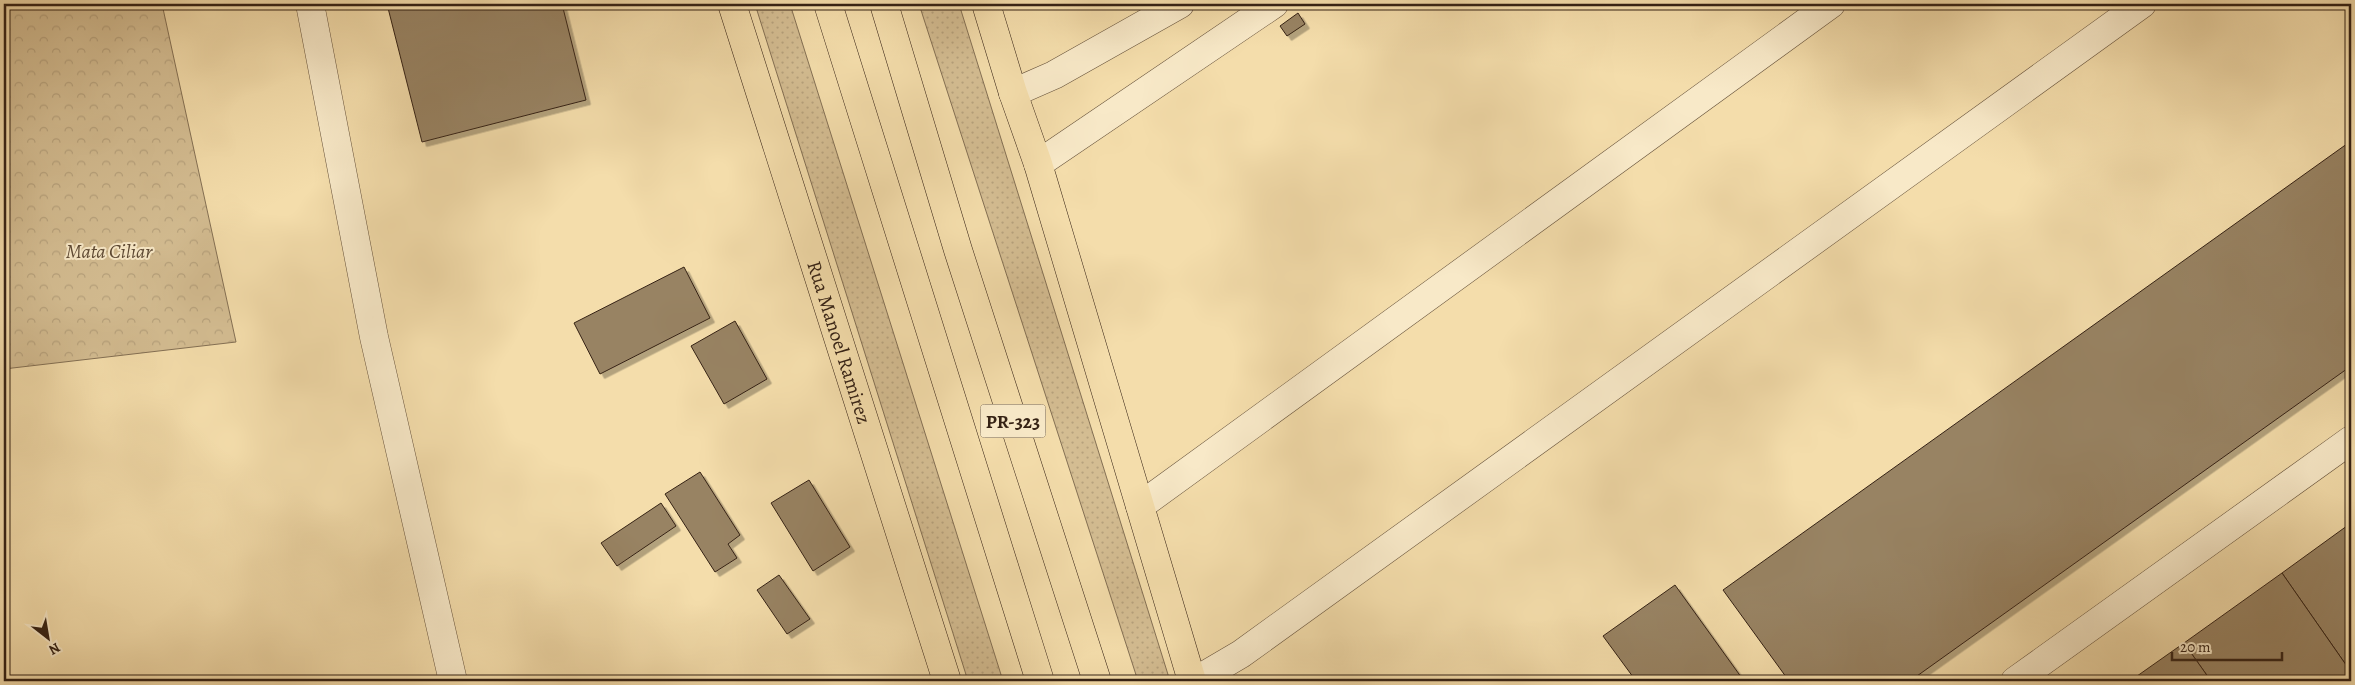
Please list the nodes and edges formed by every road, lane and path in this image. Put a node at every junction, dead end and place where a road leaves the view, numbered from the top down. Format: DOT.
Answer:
graph roads {
  1 [pos="310,4"];
  2 [pos="732,4"];
  3 [pos="828,4"];
  4 [pos="884,4"];
  5 [pos="986,4"];
  6 [pos="1180,4"];
  7 [pos="1274,4"];
  8 [pos="1831,4"];
  9 [pos="2142,4"];
  10 [pos="1013,94"];
  11 [pos="1038,164"];
  12 [pos="2351,440"];
  13 [pos="1140,506"];
  14 [pos="453,681"];
  15 [pos="947,681"];
  16 [pos="1040,681"];
  17 [pos="1097,681"];
  18 [pos="1194,681"];
  19 [pos="2015,681"];
  1 -- 14 [label="street"];
  2 -- 15 [label="main road, Rua Manoel Ramirez"];
  3 -- 16 [label="main road, PR-323"];
  4 -- 17 [label="main road, PR-323"];
  5 -- 10 [label="main road"];
  6 -- 10 [label="street"];
  7 -- 11 [label="street"];
  8 -- 13 [label="street"];
  9 -- 18 [label="street"];
  10 -- 11 [label="main road"];
  11 -- 13 [label="main road"];
  12 -- 19 [label="street"];
  13 -- 18 [label="main road"];
}
